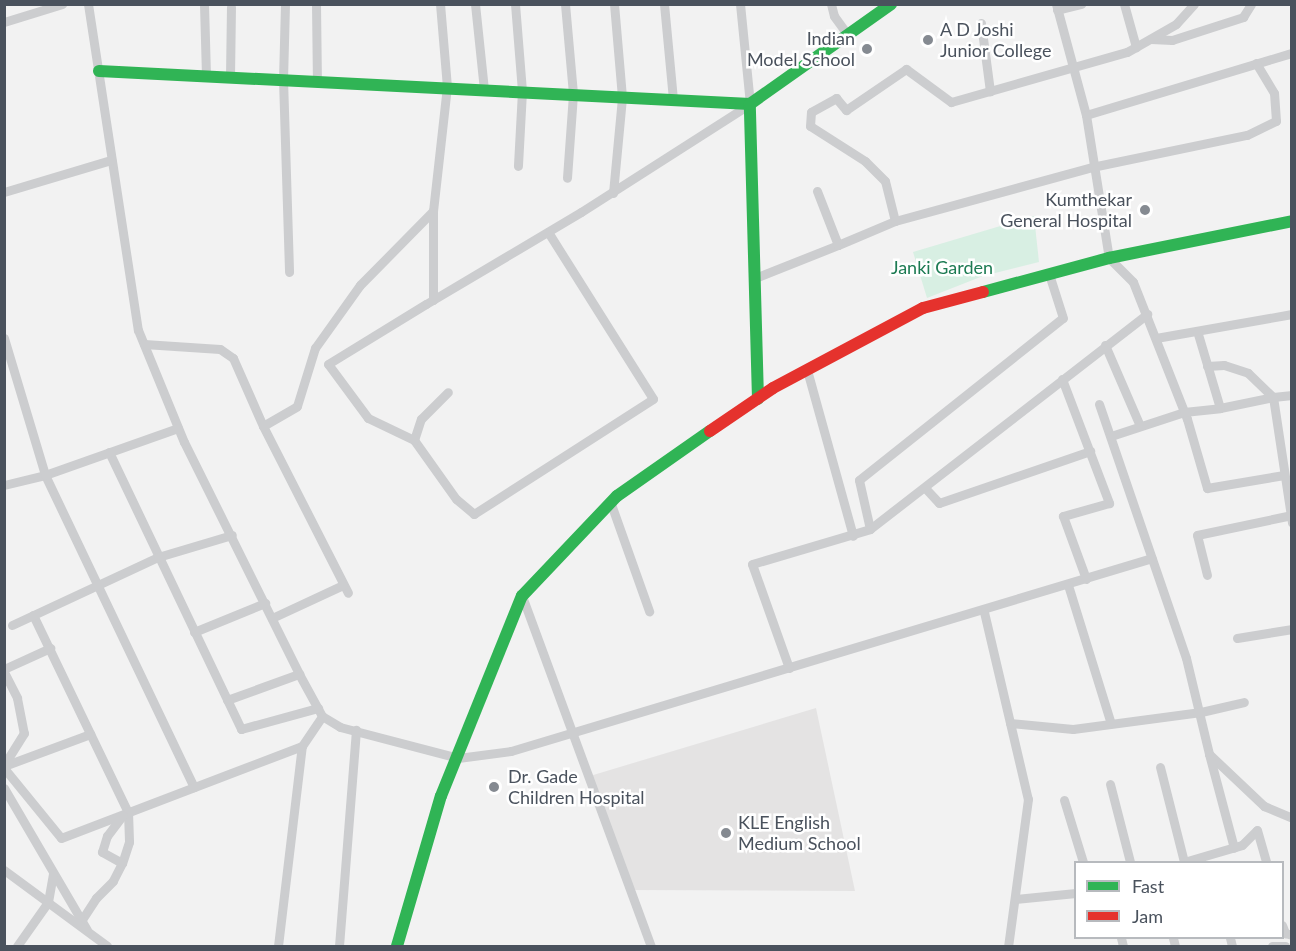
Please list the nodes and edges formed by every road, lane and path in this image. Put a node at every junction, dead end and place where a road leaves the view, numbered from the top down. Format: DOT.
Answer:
graph roads {
  1 [pos="62,4"];
  2 [pos="88,4"];
  3 [pos="204,4"];
  4 [pos="285,4"];
  5 [pos="316,4"];
  6 [pos="440,4"];
  7 [pos="475,4"];
  8 [pos="515,4"];
  9 [pos="565,4"];
  10 [pos="614,4"];
  11 [pos="664,4"];
  12 [pos="740,4"];
  13 [pos="831,4"];
  14 [pos="1081,4"];
  15 [pos="1124,4"];
  16 [pos="1194,4"];
  17 [pos="1251,4"];
  18 [pos="890,5"];
  19 [pos="231,7"];
  20 [pos="1057,7"];
  21 [pos="4,22"];
  22 [pos="981,23"];
  23 [pos="848,35"];
  24 [pos="1151,39"];
  25 [pos="1136,47"];
  26 [pos="1292,53"];
  27 [pos="1256,63"];
  28 [pos="1072,66"];
  29 [pos="99,71"];
  30 [pos="206,76"];
  31 [pos="230,77"];
  32 [pos="283,79"];
  33 [pos="317,81"];
  34 [pos="447,87"];
  35 [pos="484,89"];
  36 [pos="522,91"];
  37 [pos="990,91"];
  38 [pos="573,94"];
  39 [pos="622,97"];
  40 [pos="673,99"];
  41 [pos="750,104"];
  42 [pos="1086,115"];
  43 [pos="111,159"];
  44 [pos="518,166"];
  45 [pos="1092,168"];
  46 [pos="567,178"];
  47 [pos="818,191"];
  48 [pos="4,192"];
  49 [pos="613,193"];
  50 [pos="434,211"];
  51 [pos="895,221"];
  52 [pos="1292,221"];
  53 [pos="548,232"];
  54 [pos="837,245"];
  55 [pos="1109,258"];
  56 [pos="289,272"];
  57 [pos="1049,274"];
  58 [pos="755,278"];
  59 [pos="433,300"];
  60 [pos="1147,314"];
  61 [pos="1292,314"];
  62 [pos="1197,331"];
  63 [pos="4,338"];
  64 [pos="1156,338"];
  65 [pos="144,344"];
  66 [pos="1105,345"];
  67 [pos="1208,366"];
  68 [pos="807,370"];
  69 [pos="1062,379"];
  70 [pos="448,392"];
  71 [pos="1292,395"];
  72 [pos="1273,397"];
  73 [pos="758,399"];
  74 [pos="1099,404"];
  75 [pos="1220,408"];
  76 [pos="1184,412"];
  77 [pos="263,426"];
  78 [pos="1140,426"];
  79 [pos="178,428"];
  80 [pos="1111,436"];
  81 [pos="414,440"];
  82 [pos="1090,451"];
  83 [pos="109,453"];
  84 [pos="45,475"];
  85 [pos="1284,475"];
  86 [pos="4,485"];
  87 [pos="926,489"];
  88 [pos="611,504"];
  89 [pos="1291,518"];
  90 [pos="870,529"];
  91 [pos="232,536"];
  92 [pos="853,536"];
  93 [pos="158,557"];
  94 [pos="1152,558"];
  95 [pos="1207,576"];
  96 [pos="1086,579"];
  97 [pos="98,584"];
  98 [pos="1068,585"];
  99 [pos="522,596"];
  100 [pos="265,603"];
  101 [pos="649,611"];
  102 [pos="984,612"];
  103 [pos="33,615"];
  104 [pos="272,618"];
  105 [pos="12,625"];
  106 [pos="1292,629"];
  107 [pos="194,632"];
  108 [pos="1237,639"];
  109 [pos="50,648"];
  110 [pos="789,668"];
  111 [pos="4,670"];
  112 [pos="299,674"];
  113 [pos="227,700"];
  114 [pos="1244,702"];
  115 [pos="320,712"];
  116 [pos="1201,712"];
  117 [pos="1010,723"];
  118 [pos="1111,724"];
  119 [pos="356,730"];
  120 [pos="573,731"];
  121 [pos="90,734"];
  122 [pos="302,746"];
  123 [pos="1209,754"];
  124 [pos="458,758"];
  125 [pos="4,766"];
  126 [pos="1160,767"];
  127 [pos="1110,784"];
  128 [pos="194,787"];
  129 [pos="4,788"];
  130 [pos="1064,800"];
  131 [pos="126,813"];
  132 [pos="1292,818"];
  133 [pos="1234,848"];
  134 [pos="1209,859"];
  135 [pos="1083,861"];
  136 [pos="1130,861"];
  137 [pos="1184,861"];
  138 [pos="1192,861"];
  139 [pos="1266,861"];
  140 [pos="122,863"];
  141 [pos="4,870"];
  142 [pos="54,873"];
  143 [pos="1074,893"];
  144 [pos="1014,899"];
  145 [pos="48,902"];
  146 [pos="81,921"];
  147 [pos="87,930"];
  148 [pos="17,946"];
  149 [pos="107,946"];
  150 [pos="278,946"];
  151 [pos="339,946"];
  152 [pos="397,946"];
  153 [pos="651,946"];
  154 [pos="1008,946"];
  155 [pos="1272,946"];
  156 [pos="1285,946"];
  1 -- 21 [label="street"];
  2 -- 29 [label="street"];
  3 -- 30 [label="street"];
  4 -- 32 [label="street"];
  5 -- 33 [label="street"];
  6 -- 34 [label="street"];
  7 -- 35 [label="street"];
  8 -- 36 [label="street"];
  9 -- 38 [label="street"];
  10 -- 39 [label="street"];
  11 -- 40 [label="street"];
  12 -- 41 [label="street"];
  13 -- 23 [label="street"];
  14 -- 20 [label="street"];
  15 -- 25 [label="street"];
  16 -- 24 [label="street"];
  17 -- 24 [label="street"];
  18 -- 23 [label="street"];
  19 -- 31 [label="street"];
  20 -- 28 [label="street"];
  22 -- 37 [label="street"];
  23 -- 41 [label="street"];
  24 -- 25 [label="street"];
  25 -- 28 [label="street"];
  26 -- 27 [label="street"];
  27 -- 42 [label="street"];
  27 -- 45 [label="street"];
  28 -- 37 [label="street"];
  28 -- 42 [label="street"];
  29 -- 30 [label="street"];
  29 -- 43 [label="street"];
  30 -- 31 [label="street"];
  31 -- 32 [label="street"];
  32 -- 33 [label="street"];
  32 -- 56 [label="street"];
  33 -- 34 [label="street"];
  34 -- 35 [label="street"];
  34 -- 50 [label="street"];
  35 -- 36 [label="street"];
  36 -- 38 [label="street"];
  36 -- 44 [label="street"];
  37 -- 51 [label="street"];
  38 -- 39 [label="street"];
  38 -- 46 [label="street"];
  39 -- 40 [label="street"];
  39 -- 49 [label="street"];
  40 -- 41 [label="street"];
  41 -- 49 [label="street"];
  41 -- 58 [label="street"];
  42 -- 45 [label="street"];
  43 -- 48 [label="street"];
  43 -- 65 [label="street"];
  45 -- 51 [label="street"];
  45 -- 55 [label="street"];
  47 -- 54 [label="street"];
  49 -- 53 [label="street"];
  50 -- 59 [label="street"];
  50 -- 77 [label="street"];
  51 -- 54 [label="street"];
  52 -- 55 [label="street"];
  53 -- 59 [label="street"];
  53 -- 81 [label="street"];
  54 -- 58 [label="street"];
  55 -- 57 [label="street"];
  55 -- 60 [label="street"];
  57 -- 68 [label="street"];
  57 -- 90 [label="street"];
  58 -- 73 [label="street"];
  59 -- 81 [label="street"];
  60 -- 64 [label="street"];
  60 -- 66 [label="street"];
  61 -- 62 [label="street"];
  62 -- 64 [label="street"];
  62 -- 67 [label="street"];
  63 -- 84 [label="street"];
  64 -- 76 [label="street"];
  65 -- 77 [label="street"];
  65 -- 79 [label="street"];
  66 -- 69 [label="street"];
  66 -- 78 [label="street"];
  67 -- 72 [label="street"];
  67 -- 75 [label="street"];
  68 -- 73 [label="street"];
  68 -- 92 [label="street"];
  69 -- 82 [label="street"];
  69 -- 87 [label="street"];
  70 -- 81 [label="street"];
  71 -- 72 [label="street"];
  72 -- 75 [label="street"];
  72 -- 85 [label="street"];
  73 -- 88 [label="street"];
  74 -- 80 [label="street"];
  75 -- 76 [label="street"];
  76 -- 78 [label="street"];
  76 -- 85 [label="street"];
  77 -- 104 [label="street"];
  78 -- 80 [label="street"];
  79 -- 83 [label="street"];
  79 -- 91 [label="street"];
  80 -- 94 [label="street"];
  82 -- 87 [label="street"];
  82 -- 96 [label="street"];
  83 -- 84 [label="street"];
  83 -- 93 [label="street"];
  84 -- 86 [label="street"];
  84 -- 97 [label="street"];
  85 -- 89 [label="street"];
  87 -- 90 [label="street"];
  88 -- 99 [label="street"];
  88 -- 101 [label="street"];
  89 -- 95 [label="street"];
  90 -- 92 [label="street"];
  91 -- 93 [label="street"];
  91 -- 100 [label="street"];
  92 -- 110 [label="street"];
  93 -- 97 [label="street"];
  93 -- 107 [label="street"];
  94 -- 96 [label="street"];
  94 -- 116 [label="street"];
  96 -- 98 [label="street"];
  97 -- 103 [label="street"];
  97 -- 128 [label="street"];
  98 -- 102 [label="street"];
  98 -- 118 [label="street"];
  99 -- 120 [label="street"];
  99 -- 124 [label="street"];
  100 -- 104 [label="street"];
  100 -- 107 [label="street"];
  102 -- 110 [label="street"];
  102 -- 117 [label="street"];
  103 -- 105 [label="street"];
  103 -- 109 [label="street"];
  104 -- 112 [label="street"];
  106 -- 108 [label="street"];
  107 -- 113 [label="street"];
  109 -- 111 [label="street"];
  109 -- 121 [label="street"];
  110 -- 120 [label="street"];
  111 -- 125 [label="street"];
  112 -- 113 [label="street"];
  112 -- 115 [label="street"];
  113 -- 115 [label="street"];
  114 -- 116 [label="street"];
  115 -- 119 [label="street"];
  115 -- 122 [label="street"];
  116 -- 118 [label="street"];
  116 -- 123 [label="street"];
  117 -- 118 [label="street"];
  117 -- 144 [label="street"];
  119 -- 124 [label="street"];
  119 -- 151 [label="street"];
  120 -- 124 [label="street"];
  120 -- 153 [label="street"];
  121 -- 125 [label="street"];
  121 -- 131 [label="street"];
  122 -- 128 [label="street"];
  122 -- 150 [label="street"];
  123 -- 132 [label="street"];
  123 -- 133 [label="street"];
  124 -- 152 [label="street"];
  125 -- 131 [label="street"];
  126 -- 137 [label="street"];
  127 -- 136 [label="street"];
  128 -- 131 [label="street"];
  129 -- 142 [label="street"];
  130 -- 135 [label="street"];
  131 -- 140 [label="street"];
  131 -- 140 [label="street"];
  133 -- 134 [label="street"];
  133 -- 139 [label="street"];
  134 -- 138 [label="street"];
  140 -- 146 [label="street"];
  141 -- 145 [label="street"];
  142 -- 145 [label="street"];
  142 -- 146 [label="street"];
  143 -- 144 [label="street"];
  144 -- 154 [label="street"];
  145 -- 147 [label="street"];
  145 -- 148 [label="street"];
  146 -- 147 [label="street"];
  147 -- 149 [label="street"];
  155 -- 156 [label="street"];
}
